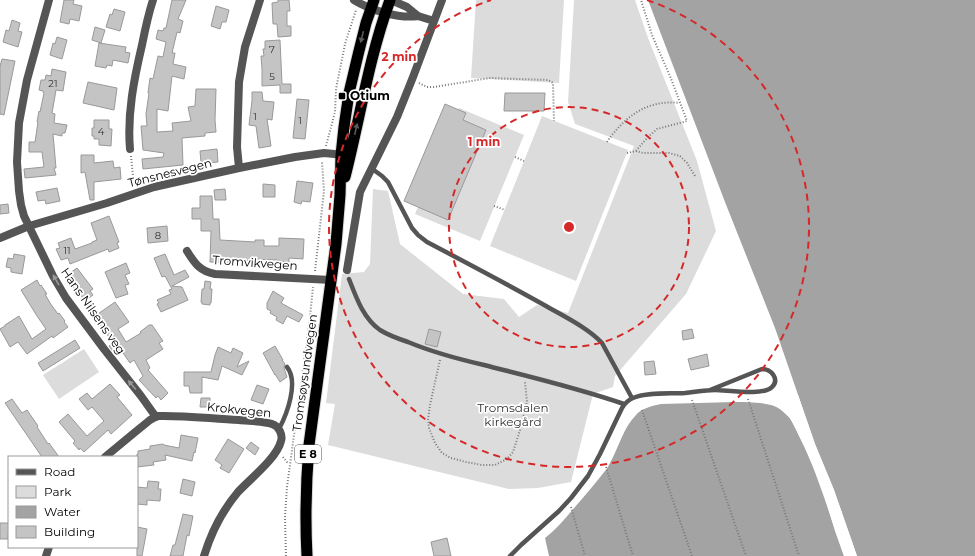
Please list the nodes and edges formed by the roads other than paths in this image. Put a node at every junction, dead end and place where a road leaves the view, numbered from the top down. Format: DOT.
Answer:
graph roads {
  1 [pos="49,0"];
  2 [pos="153,0"];
  3 [pos="260,0"];
  4 [pos="354,0"];
  5 [pos="391,0"];
  6 [pos="442,0"];
  7 [pos="372,4"];
  8 [pos="385,13"];
  9 [pos="418,16"];
  10 [pos="434,21"];
  11 [pos="130,149"];
  12 [pos="346,155"];
  13 [pos="240,168"];
  14 [pos="371,168"];
  15 [pos="29,226"];
  16 [pos="0,238"];
  17 [pos="187,251"];
  18 [pos="348,274"];
  19 [pos="332,280"];
  20 [pos="287,367"];
  21 [pos="710,390"];
  22 [pos="632,398"];
  23 [pos="624,404"];
  24 [pos="156,417"];
  25 [pos="279,429"];
  26 [pos="106,456"];
  27 [pos="204,556"];
  28 [pos="307,556"];
  29 [pos="510,556"];
  1 -- 15 [label="street, Hans Nilsens veg"];
  2 -- 11 [label="street"];
  3 -- 13 [label="street"];
  4 -- 7 [label="street"];
  5 -- 8 [label="highway, Tromsøysundvegen / E 8"];
  5 -- 9 [label="street"];
  6 -- 10 [label="street"];
  7 -- 8 [label="street"];
  7 -- 12 [label="highway, Tromsøysundvegen / E 8, one-way"];
  8 -- 9 [label="street"];
  12 -- 8 [label="highway, Tromsøysundvegen / E 8, one-way"];
  9 -- 10 [label="street"];
  10 -- 14 [label="street"];
  12 -- 13 [label="street, Tønsnesvegen"];
  12 -- 19 [label="highway, Tromsøysundvegen / E 8"];
  13 -- 15 [label="street, Tønsnesvegen"];
  14 -- 18 [label="street"];
  14 -- 22 [label="lane"];
  15 -- 16 [label="street, Tønsnesvegen"];
  24 -- 15 [label="street, Hans Nilsens veg, one-way"];
  17 -- 19 [label="street, Tromvikvegen"];
  18 -- 23 [label="lane"];
  19 -- 28 [label="highway, Tromsøysundvegen / E 8"];
  20 -- 25 [label="lane"];
  21 -- 21 [label="lane"];
  21 -- 22 [label="lane"];
  22 -- 23 [label="lane"];
  23 -- 29 [label="lane"];
  24 -- 25 [label="street, Krokvegen"];
  24 -- 26 [label="street"];
  25 -- 27 [label="street, Krokvegen"];
}
